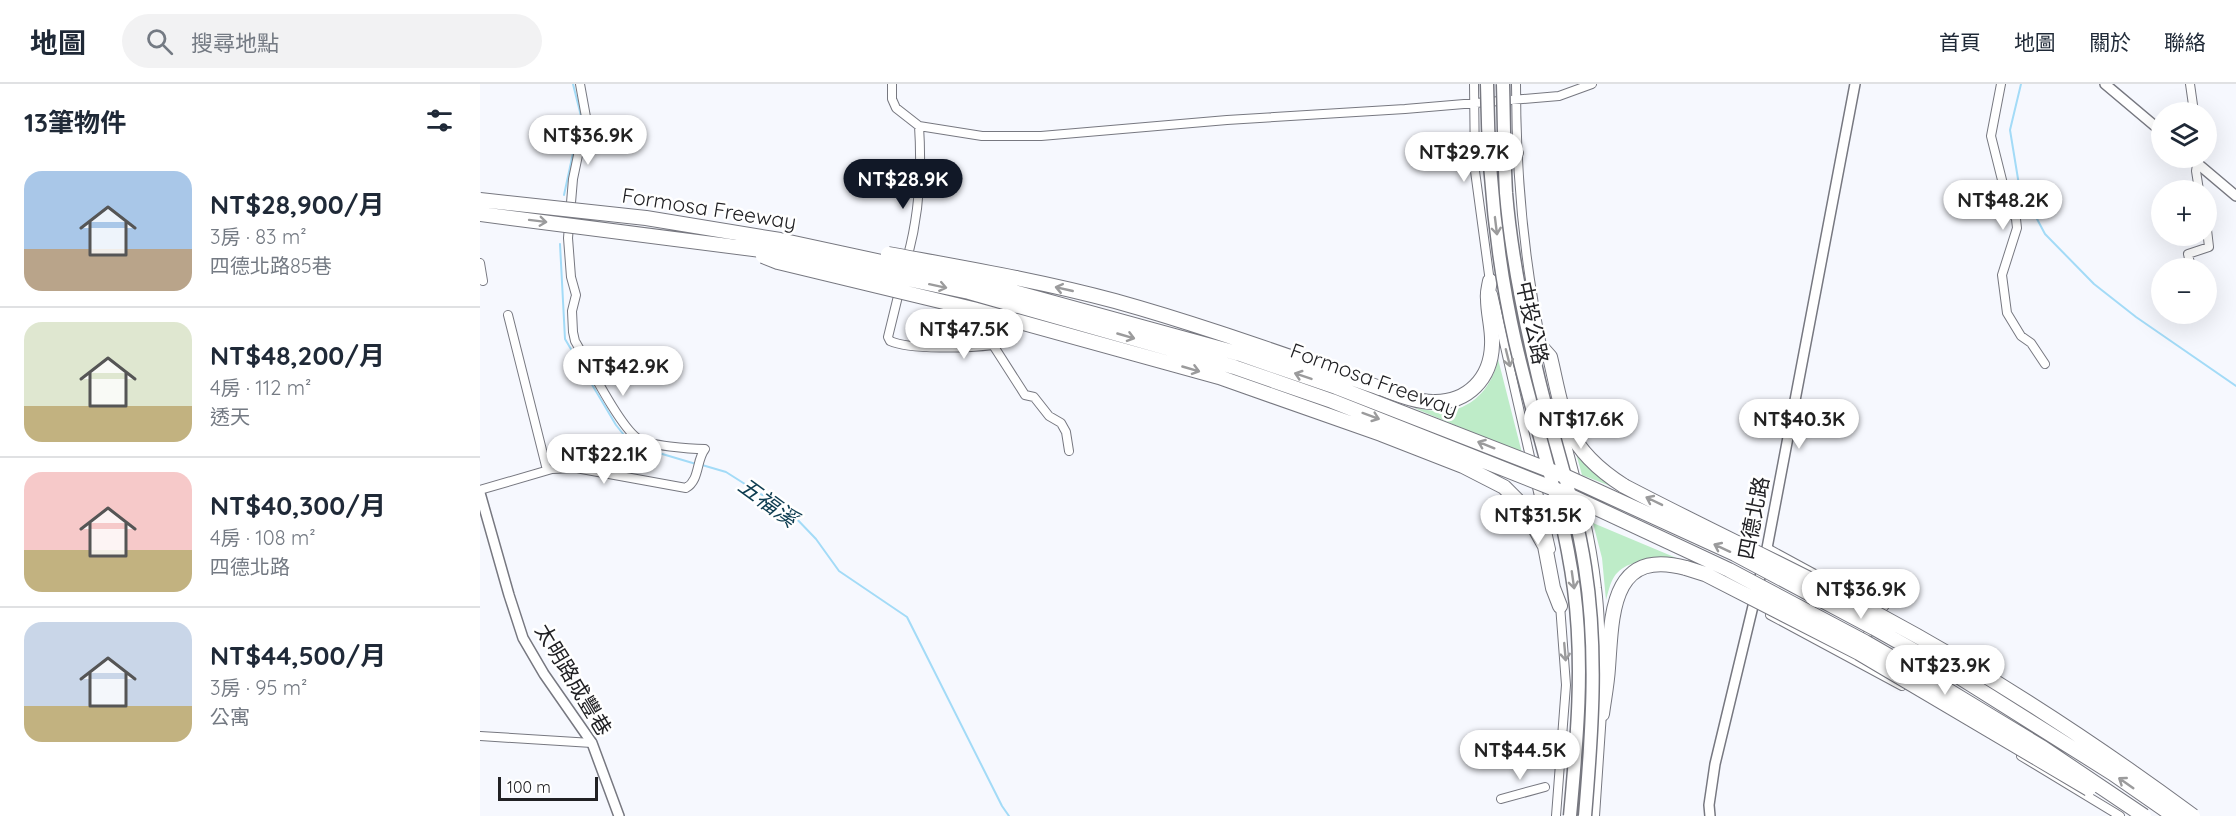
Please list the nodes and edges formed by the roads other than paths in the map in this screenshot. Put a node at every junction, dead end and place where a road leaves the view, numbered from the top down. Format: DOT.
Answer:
graph roads {
  1 [pos="580,84"];
  2 [pos="892,84"];
  3 [pos="1474,84"];
  4 [pos="1487,84"];
  5 [pos="1503,84"];
  6 [pos="1516,84"];
  7 [pos="1592,84"];
  8 [pos="1855,84"];
  9 [pos="2001,84"];
  10 [pos="2105,84"];
  11 [pos="2190,84"];
  12 [pos="1516,100"];
  13 [pos="2193,102"];
  14 [pos="1474,104"];
  15 [pos="2151,123"];
  16 [pos="919,126"];
  17 [pos="1475,153"];
  18 [pos="1519,153"];
  19 [pos="2204,168"];
  20 [pos="2236,196"];
  21 [pos="480,200"];
  22 [pos="480,214"];
  23 [pos="780,240"];
  24 [pos="2209,246"];
  25 [pos="750,250"];
  26 [pos="2189,258"];
  27 [pos="480,263"];
  28 [pos="483,281"];
  29 [pos="1490,281"];
  30 [pos="508,315"];
  31 [pos="1542,348"];
  32 [pos="2045,364"];
  33 [pos="1069,451"];
  34 [pos="547,470"];
  35 [pos="480,491"];
  36 [pos="1767,548"];
  37 [pos="1748,574"];
  38 [pos="1760,579"];
  39 [pos="1886,583"];
  40 [pos="1560,606"];
  41 [pos="1754,606"];
  42 [pos="1881,610"];
  43 [pos="1854,660"];
  44 [pos="1602,714"];
  45 [pos="480,736"];
  46 [pos="592,743"];
  47 [pos="1545,787"];
  48 [pos="1501,799"];
  49 [pos="619,816"];
  50 [pos="1556,816"];
  51 [pos="1570,816"];
  52 [pos="1585,816"];
  53 [pos="1595,816"];
  54 [pos="1710,816"];
  55 [pos="2120,816"];
  56 [pos="2132,816"];
  57 [pos="2144,816"];
  58 [pos="2174,816"];
  59 [pos="2195,816"];
  1 -- 34 [label="street, 太明路成豐巷"];
  2 -- 16 [label="street"];
  3 -- 14 [label="street"];
  4 -- 51 [label="main road, 中投公路, one-way, bridge"];
  5 -- 52 [label="main road, 中投公路, bridge"];
  6 -- 12 [label="street"];
  7 -- 12 [label="street"];
  8 -- 36 [label="street, 四德北路"];
  9 -- 32 [label="street"];
  10 -- 15 [label="street"];
  11 -- 13 [label="street"];
  12 -- 14 [label="street"];
  12 -- 18 [label="street"];
  14 -- 16 [label="street"];
  14 -- 17 [label="street"];
  16 -- 33 [label="street"];
  17 -- 18 [label="street"];
  17 -- 29 [label="street"];
  18 -- 31 [label="street"];
  19 -- 20 [label="street"];
  21 -- 23 [label="highway, Formosa Freeway, bridge"];
  22 -- 25 [label="highway, Formosa Freeway, one-way, bridge"];
  29 -- 23 [label="highway, one-way, bridge"];
  58 -- 23 [label="highway, Formosa Freeway, one-way, bridge"];
  24 -- 26 [label="street"];
  25 -- 40 [label="highway, one-way, bridge"];
  25 -- 57 [label="highway, Formosa Freeway, one-way, bridge"];
  27 -- 28 [label="street"];
  29 -- 40 [label="street, one-way"];
  30 -- 34 [label="street"];
  31 -- 44 [label="street"];
  59 -- 31 [label="highway, one-way, bridge"];
  34 -- 35 [label="street, 太明路成豐巷"];
  35 -- 46 [label="street, 太明路成豐巷"];
  36 -- 38 [label="street, 四德北路"];
  36 -- 42 [label="street"];
  37 -- 38 [label="street"];
  38 -- 41 [label="street, 四德北路"];
  39 -- 42 [label="street"];
  40 -- 50 [label="street, one-way"];
  41 -- 43 [label="street"];
  41 -- 54 [label="street, 四德北路"];
  42 -- 43 [label="street"];
  42 -- 59 [label="street"];
  43 -- 55 [label="street"];
  44 -- 53 [label="street"];
  44 -- 56 [label="highway, bridge"];
  45 -- 46 [label="street"];
  46 -- 49 [label="street, 太明路成豐巷"];
  47 -- 48 [label="street"];
}
